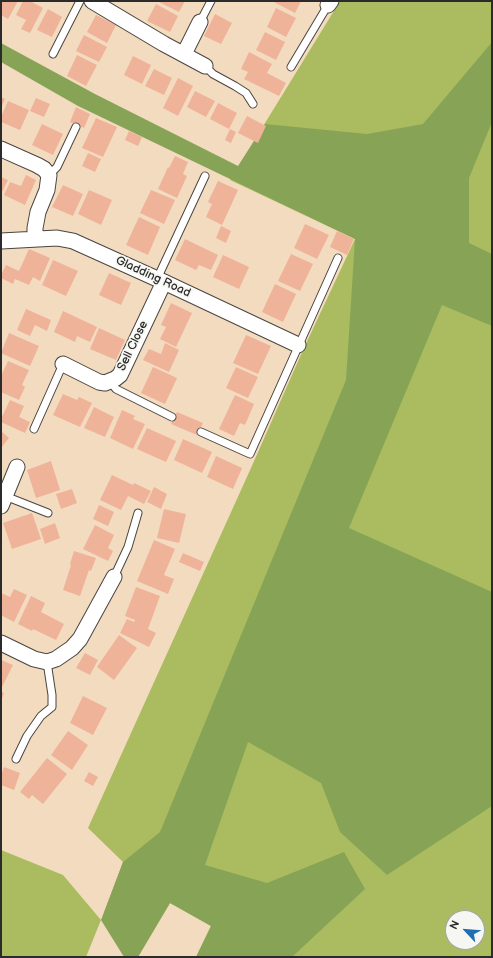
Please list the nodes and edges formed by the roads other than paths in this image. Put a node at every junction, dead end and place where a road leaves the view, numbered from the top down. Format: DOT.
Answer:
graph roads {
  1 [pos="80,1"];
  2 [pos="92,1"];
  3 [pos="211,1"];
  4 [pos="329,3"];
  5 [pos="200,22"];
  6 [pos="53,54"];
  7 [pos="184,54"];
  8 [pos="205,66"];
  9 [pos="291,68"];
  10 [pos="253,104"];
  11 [pos="76,127"];
  12 [pos="1,148"];
  13 [pos="48,175"];
  14 [pos="206,176"];
  15 [pos="35,239"];
  16 [pos="1,241"];
  17 [pos="338,258"];
  18 [pos="160,280"];
  19 [pos="298,345"];
  20 [pos="63,364"];
  21 [pos="110,382"];
  22 [pos="172,416"];
  23 [pos="34,429"];
  24 [pos="202,432"];
  25 [pos="17,467"];
  26 [pos="3,501"];
  27 [pos="48,513"];
  28 [pos="138,513"];
  29 [pos="114,577"];
  30 [pos="1,643"];
  31 [pos="47,662"];
  32 [pos="16,759"];
  1 -- 6 [label="lane"];
  2 -- 7 [label="street"];
  3 -- 5 [label="lane"];
  4 -- 9 [label="lane"];
  5 -- 7 [label="street"];
  7 -- 8 [label="street"];
  8 -- 10 [label="lane"];
  11 -- 13 [label="lane"];
  12 -- 13 [label="street"];
  13 -- 15 [label="street"];
  14 -- 18 [label="lane"];
  15 -- 16 [label="street, Gladding Road"];
  15 -- 18 [label="street, Gladding Road"];
  17 -- 19 [label="lane"];
  18 -- 19 [label="street, Gladding Road"];
  18 -- 21 [label="street, Sell Close"];
  19 -- 24 [label="lane"];
  20 -- 21 [label="street, Sell Close"];
  20 -- 23 [label="lane"];
  21 -- 22 [label="lane"];
  25 -- 26 [label="street"];
  26 -- 27 [label="lane"];
  28 -- 29 [label="lane"];
  29 -- 31 [label="street"];
  30 -- 31 [label="street"];
  31 -- 32 [label="lane"];
}
